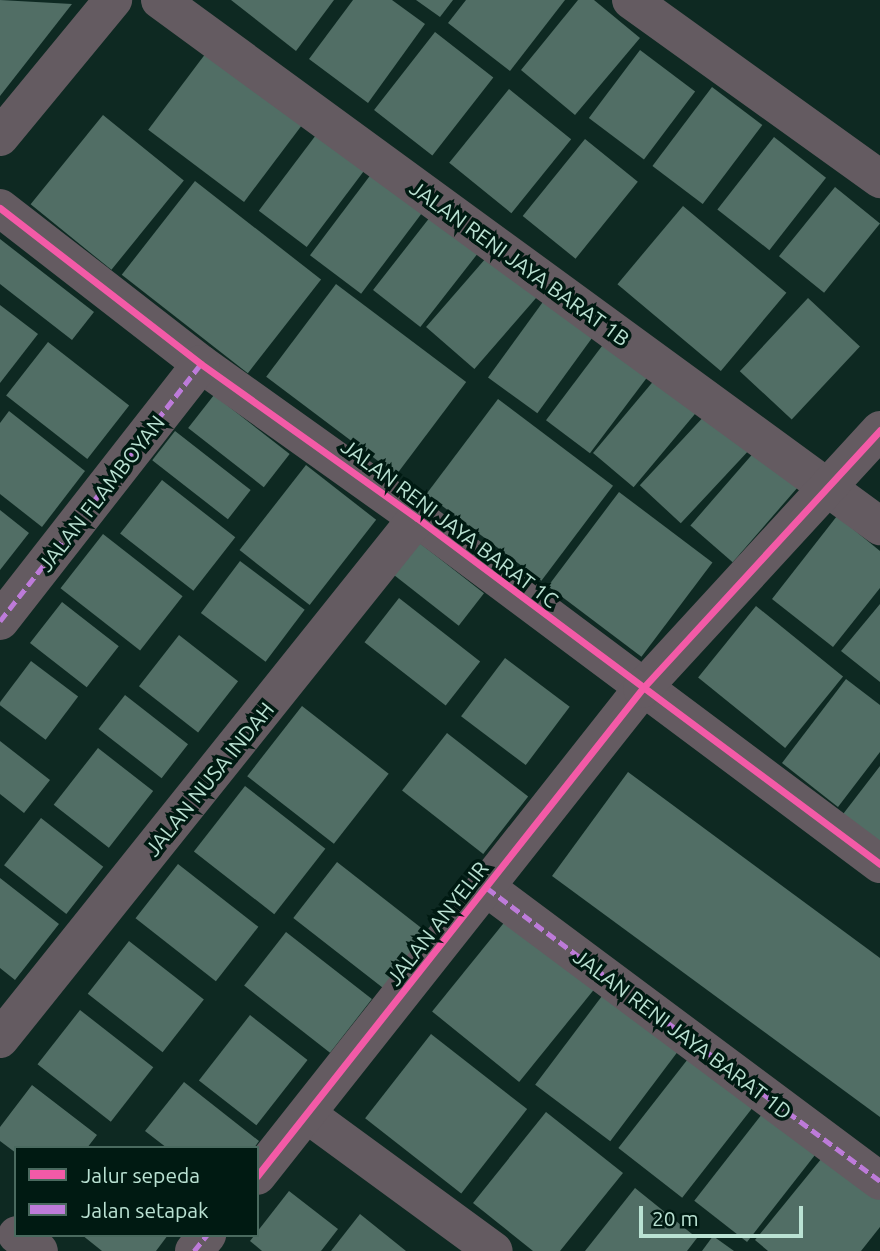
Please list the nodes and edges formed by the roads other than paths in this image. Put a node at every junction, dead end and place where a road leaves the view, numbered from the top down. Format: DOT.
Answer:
graph roads {
  1 [pos="113,0"];
  2 [pos="160,0"];
  3 [pos="631,0"];
  4 [pos="0,137"];
  5 [pos="880,179"];
  6 [pos="0,208"];
  7 [pos="201,364"];
  8 [pos="880,430"];
  9 [pos="826,486"];
  10 [pos="417,518"];
  11 [pos="880,526"];
  12 [pos="0,621"];
  13 [pos="642,689"];
  14 [pos="880,864"];
  15 [pos="487,888"];
  16 [pos="0,1039"];
  17 [pos="308,1115"];
  18 [pos="259,1174"];
  19 [pos="880,1181"];
  20 [pos="19,1237"];
  21 [pos="205,1237"];
  22 [pos="39,1251"];
  23 [pos="194,1251"];
  24 [pos="495,1251"];
  1 -- 4 [label="street"];
  2 -- 9 [label="street, JALAN RENI JAYA BARAT 1B"];
  3 -- 5 [label="street"];
  6 -- 7 [label="street, JALAN RENI JAYA BARAT 1C"];
  7 -- 10 [label="street, JALAN RENI JAYA BARAT 1C"];
  7 -- 12 [label="street, JALAN FLAMBOYAN"];
  8 -- 9 [label="street, JALAN ANYELIR"];
  9 -- 11 [label="street, JALAN RENI JAYA BARAT 1B"];
  9 -- 13 [label="street, JALAN ANYELIR"];
  10 -- 13 [label="street, JALAN RENI JAYA BARAT 1C"];
  10 -- 16 [label="street, JALAN NUSA INDAH"];
  13 -- 14 [label="street, JALAN RENI JAYA BARAT 1C"];
  13 -- 15 [label="street, JALAN ANYELIR"];
  15 -- 17 [label="street, JALAN ANYELIR"];
  15 -- 19 [label="street, JALAN RENI JAYA BARAT 1D"];
  17 -- 18 [label="street, JALAN ANYELIR"];
  17 -- 24 [label="street"];
  20 -- 22 [label="street"];
  21 -- 23 [label="street"];
}
